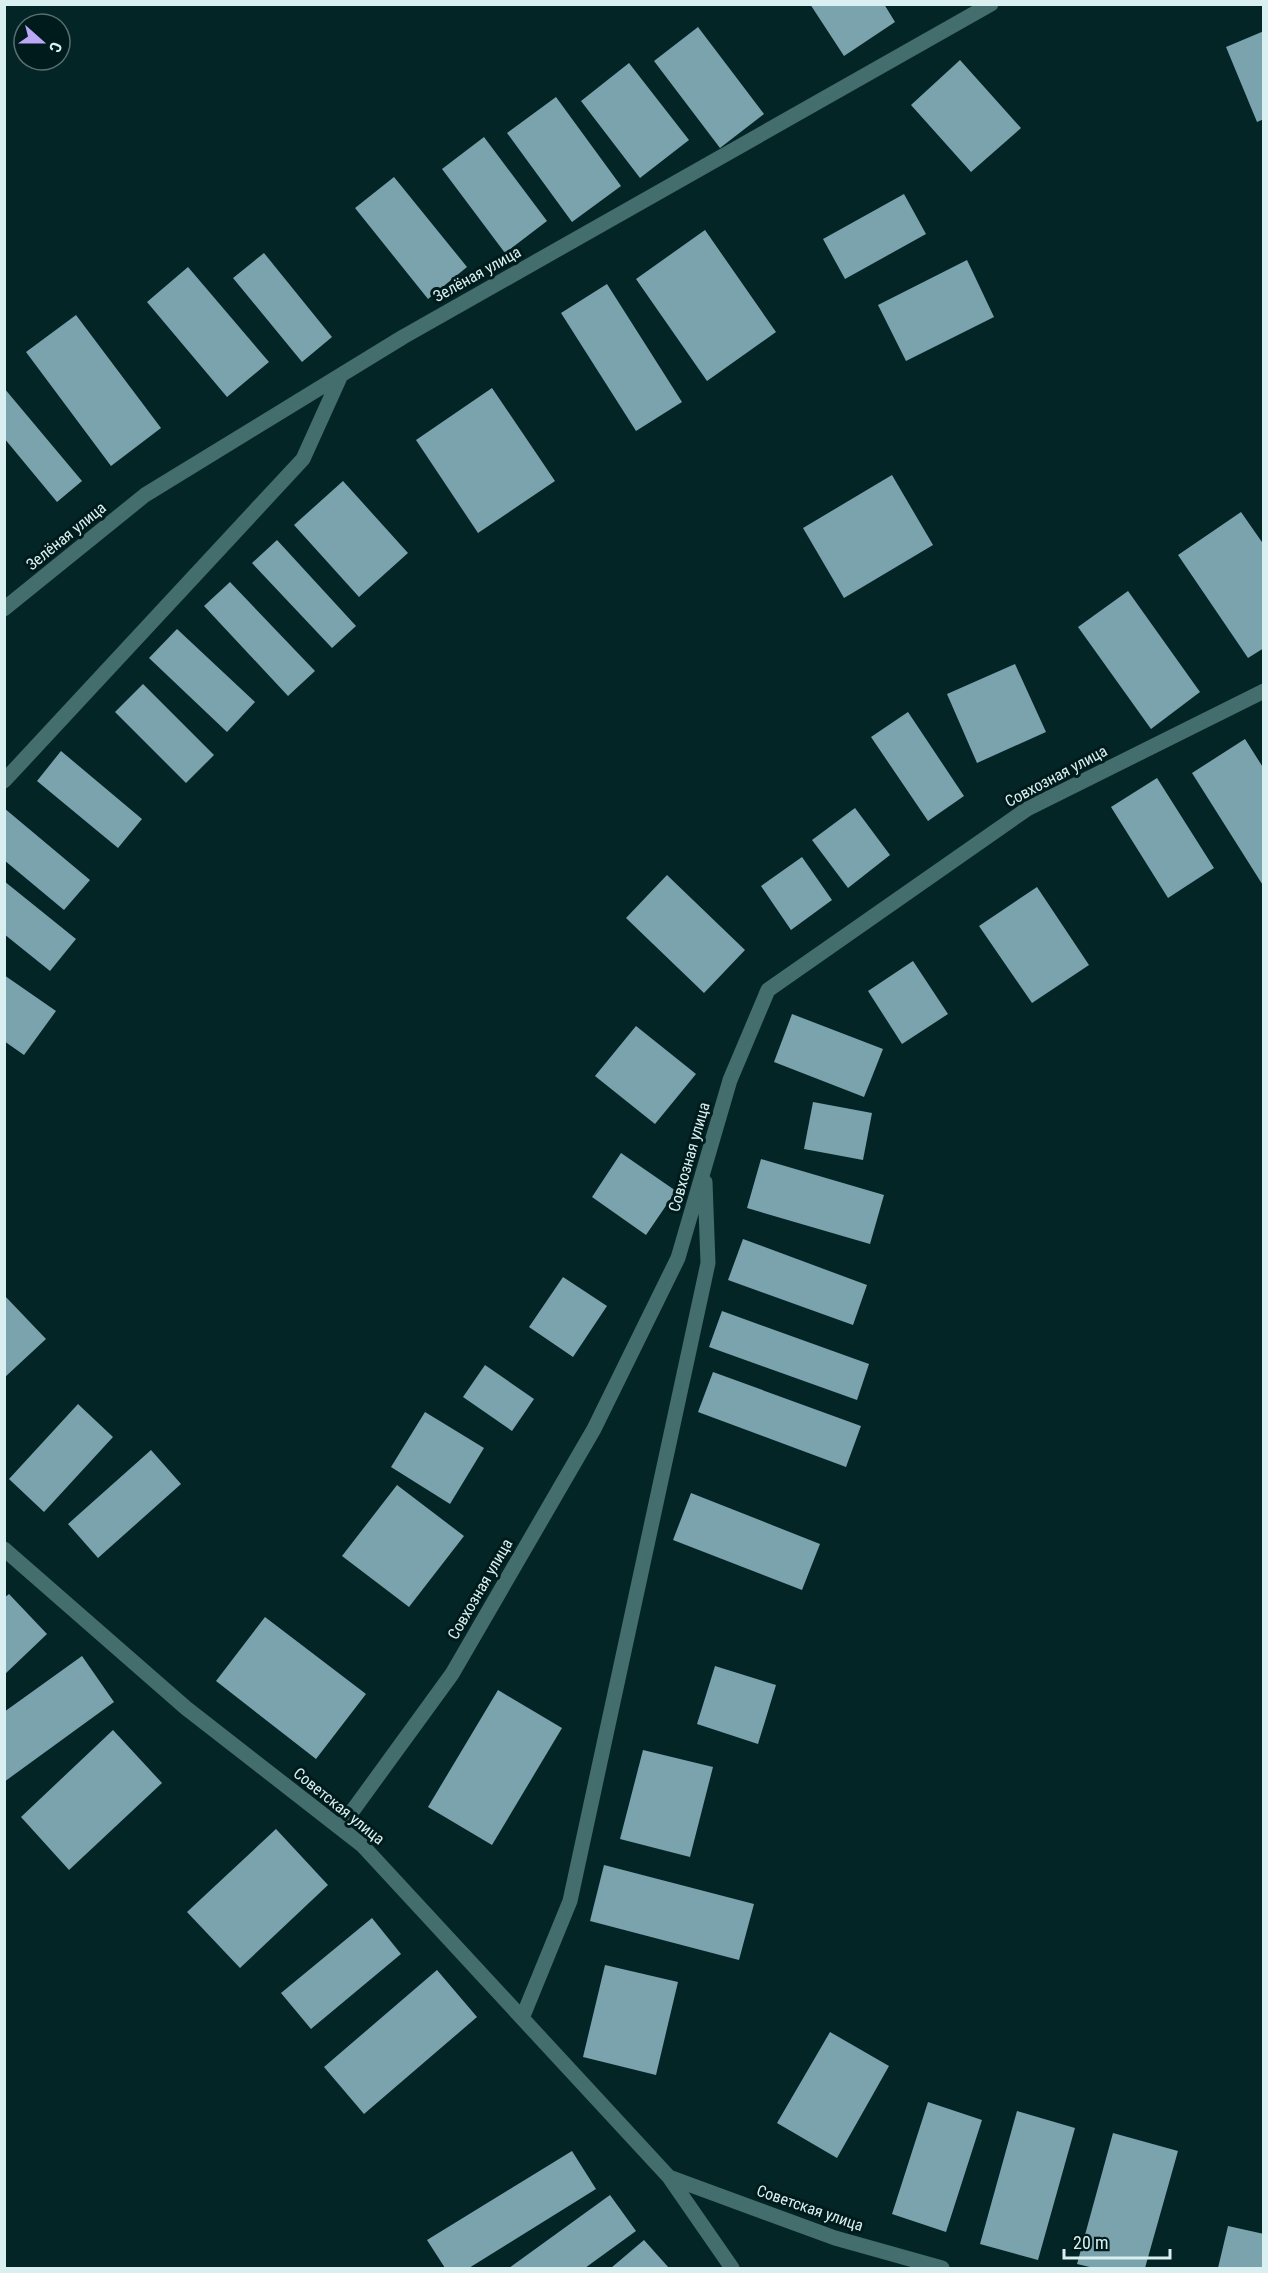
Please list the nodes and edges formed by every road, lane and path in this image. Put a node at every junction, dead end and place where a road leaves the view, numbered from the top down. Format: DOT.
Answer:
graph roads {
  1 [pos="991,4"];
  2 [pos="341,375"];
  3 [pos="4,609"];
  4 [pos="1263,691"];
  5 [pos="4,781"];
  6 [pos="704,1170"];
  7 [pos="4,1549"];
  8 [pos="340,1828"];
  9 [pos="523,2016"];
  10 [pos="669,2177"];
  11 [pos="732,2268"];
  12 [pos="942,2268"];
  1 -- 2 [label="street, Зелёная улица"];
  2 -- 3 [label="street, Зелёная улица"];
  2 -- 5 [label="street"];
  4 -- 6 [label="street, Совхозная улица"];
  6 -- 8 [label="street, Совхозная улица"];
  6 -- 9 [label="street"];
  7 -- 8 [label="street, Советская улица"];
  8 -- 9 [label="street, Советская улица"];
  9 -- 10 [label="street, Советская улица"];
  10 -- 11 [label="street, Советская улица"];
  10 -- 12 [label="street, Советская улица"];
}
